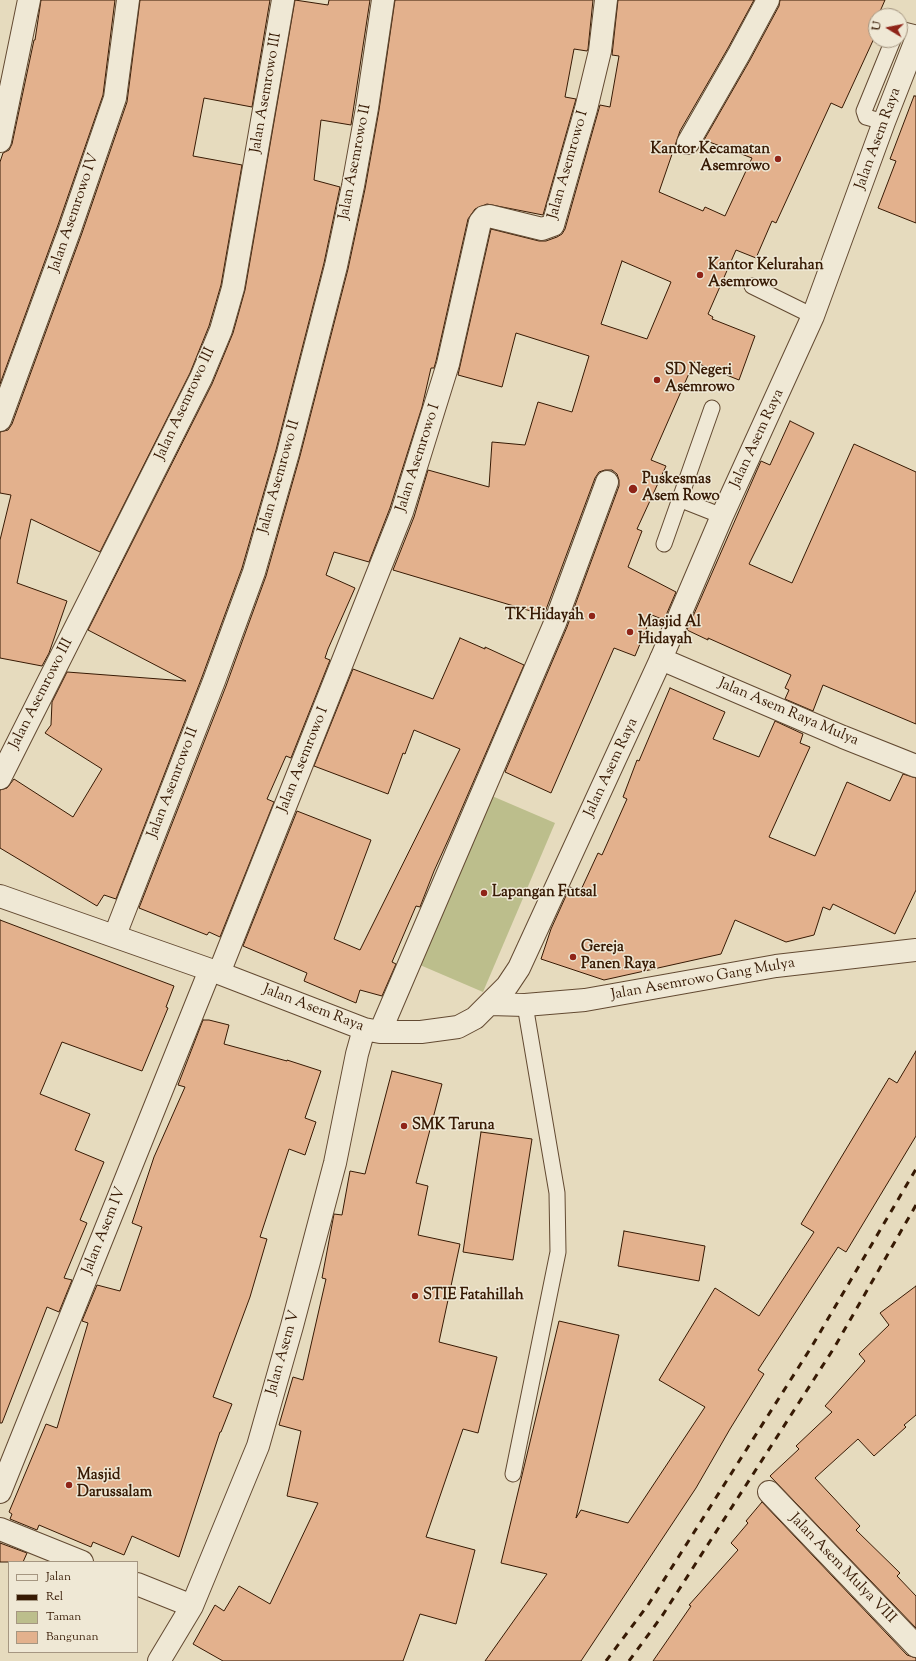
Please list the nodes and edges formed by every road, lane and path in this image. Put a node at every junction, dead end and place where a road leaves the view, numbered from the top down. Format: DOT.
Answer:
graph roads {
  1 [pos="28,0"];
  2 [pos="128,0"];
  3 [pos="283,0"];
  4 [pos="383,0"];
  5 [pos="606,0"];
  6 [pos="768,0"];
  7 [pos="916,40"];
  8 [pos="890,48"];
  9 [pos="884,122"];
  10 [pos="0,141"];
  11 [pos="688,143"];
  12 [pos="752,286"];
  13 [pos="813,316"];
  14 [pos="712,408"];
  15 [pos="0,420"];
  16 [pos="607,482"];
  17 [pos="679,499"];
  18 [pos="722,516"];
  19 [pos="664,544"];
  20 [pos="661,659"];
  21 [pos="916,766"];
  22 [pos="0,778"];
  23 [pos="0,897"];
  24 [pos="115,936"];
  25 [pos="916,950"];
  26 [pos="214,972"];
  27 [pos="490,1004"];
  28 [pos="525,1005"];
  29 [pos="372,1031"];
  30 [pos="513,1474"];
  31 [pos="0,1492"];
  32 [pos="769,1492"];
  33 [pos="0,1529"];
  34 [pos="80,1561"];
  35 [pos="138,1584"];
  36 [pos="192,1606"];
  37 [pos="916,1646"];
  38 [pos="166,1658"];
  1 -- 10 [label="street"];
  2 -- 15 [label="street, Jalan Asemrowo IV"];
  3 -- 22 [label="street, Jalan Asemrowo III"];
  4 -- 24 [label="street, Jalan Asemrowo II"];
  5 -- 26 [label="street, Jalan Asemrowo I"];
  6 -- 11 [label="street"];
  7 -- 9 [label="street, Jalan Asem Raya"];
  8 -- 9 [label="lane"];
  9 -- 13 [label="street, Jalan Asem Raya"];
  12 -- 13 [label="lane"];
  13 -- 18 [label="street, Jalan Asem Raya"];
  14 -- 17 [label="lane"];
  16 -- 29 [label="street, Jalan Asem V"];
  17 -- 18 [label="lane"];
  17 -- 19 [label="lane"];
  18 -- 20 [label="street, Jalan Asem Raya"];
  20 -- 21 [label="street, Jalan Asem Raya Mulya"];
  20 -- 27 [label="street, Jalan Asem Raya"];
  23 -- 24 [label="street, Jalan Asem Raya"];
  24 -- 26 [label="street, Jalan Asem Raya"];
  25 -- 28 [label="street, Jalan Asemrowo Gang Mulya"];
  26 -- 29 [label="street, Jalan Asem Raya"];
  26 -- 31 [label="street, Jalan Asem IV"];
  27 -- 28 [label="street, Jalan Asemrowo Gang Mulya"];
  27 -- 29 [label="street, Jalan Asem Raya"];
  28 -- 30 [label="lane"];
  29 -- 36 [label="street, Jalan Asem V"];
  32 -- 37 [label="street, Jalan Asem Mulya VIII"];
  33 -- 34 [label="street"];
  35 -- 36 [label="street"];
  36 -- 38 [label="street, Jalan Asem V"];
}
